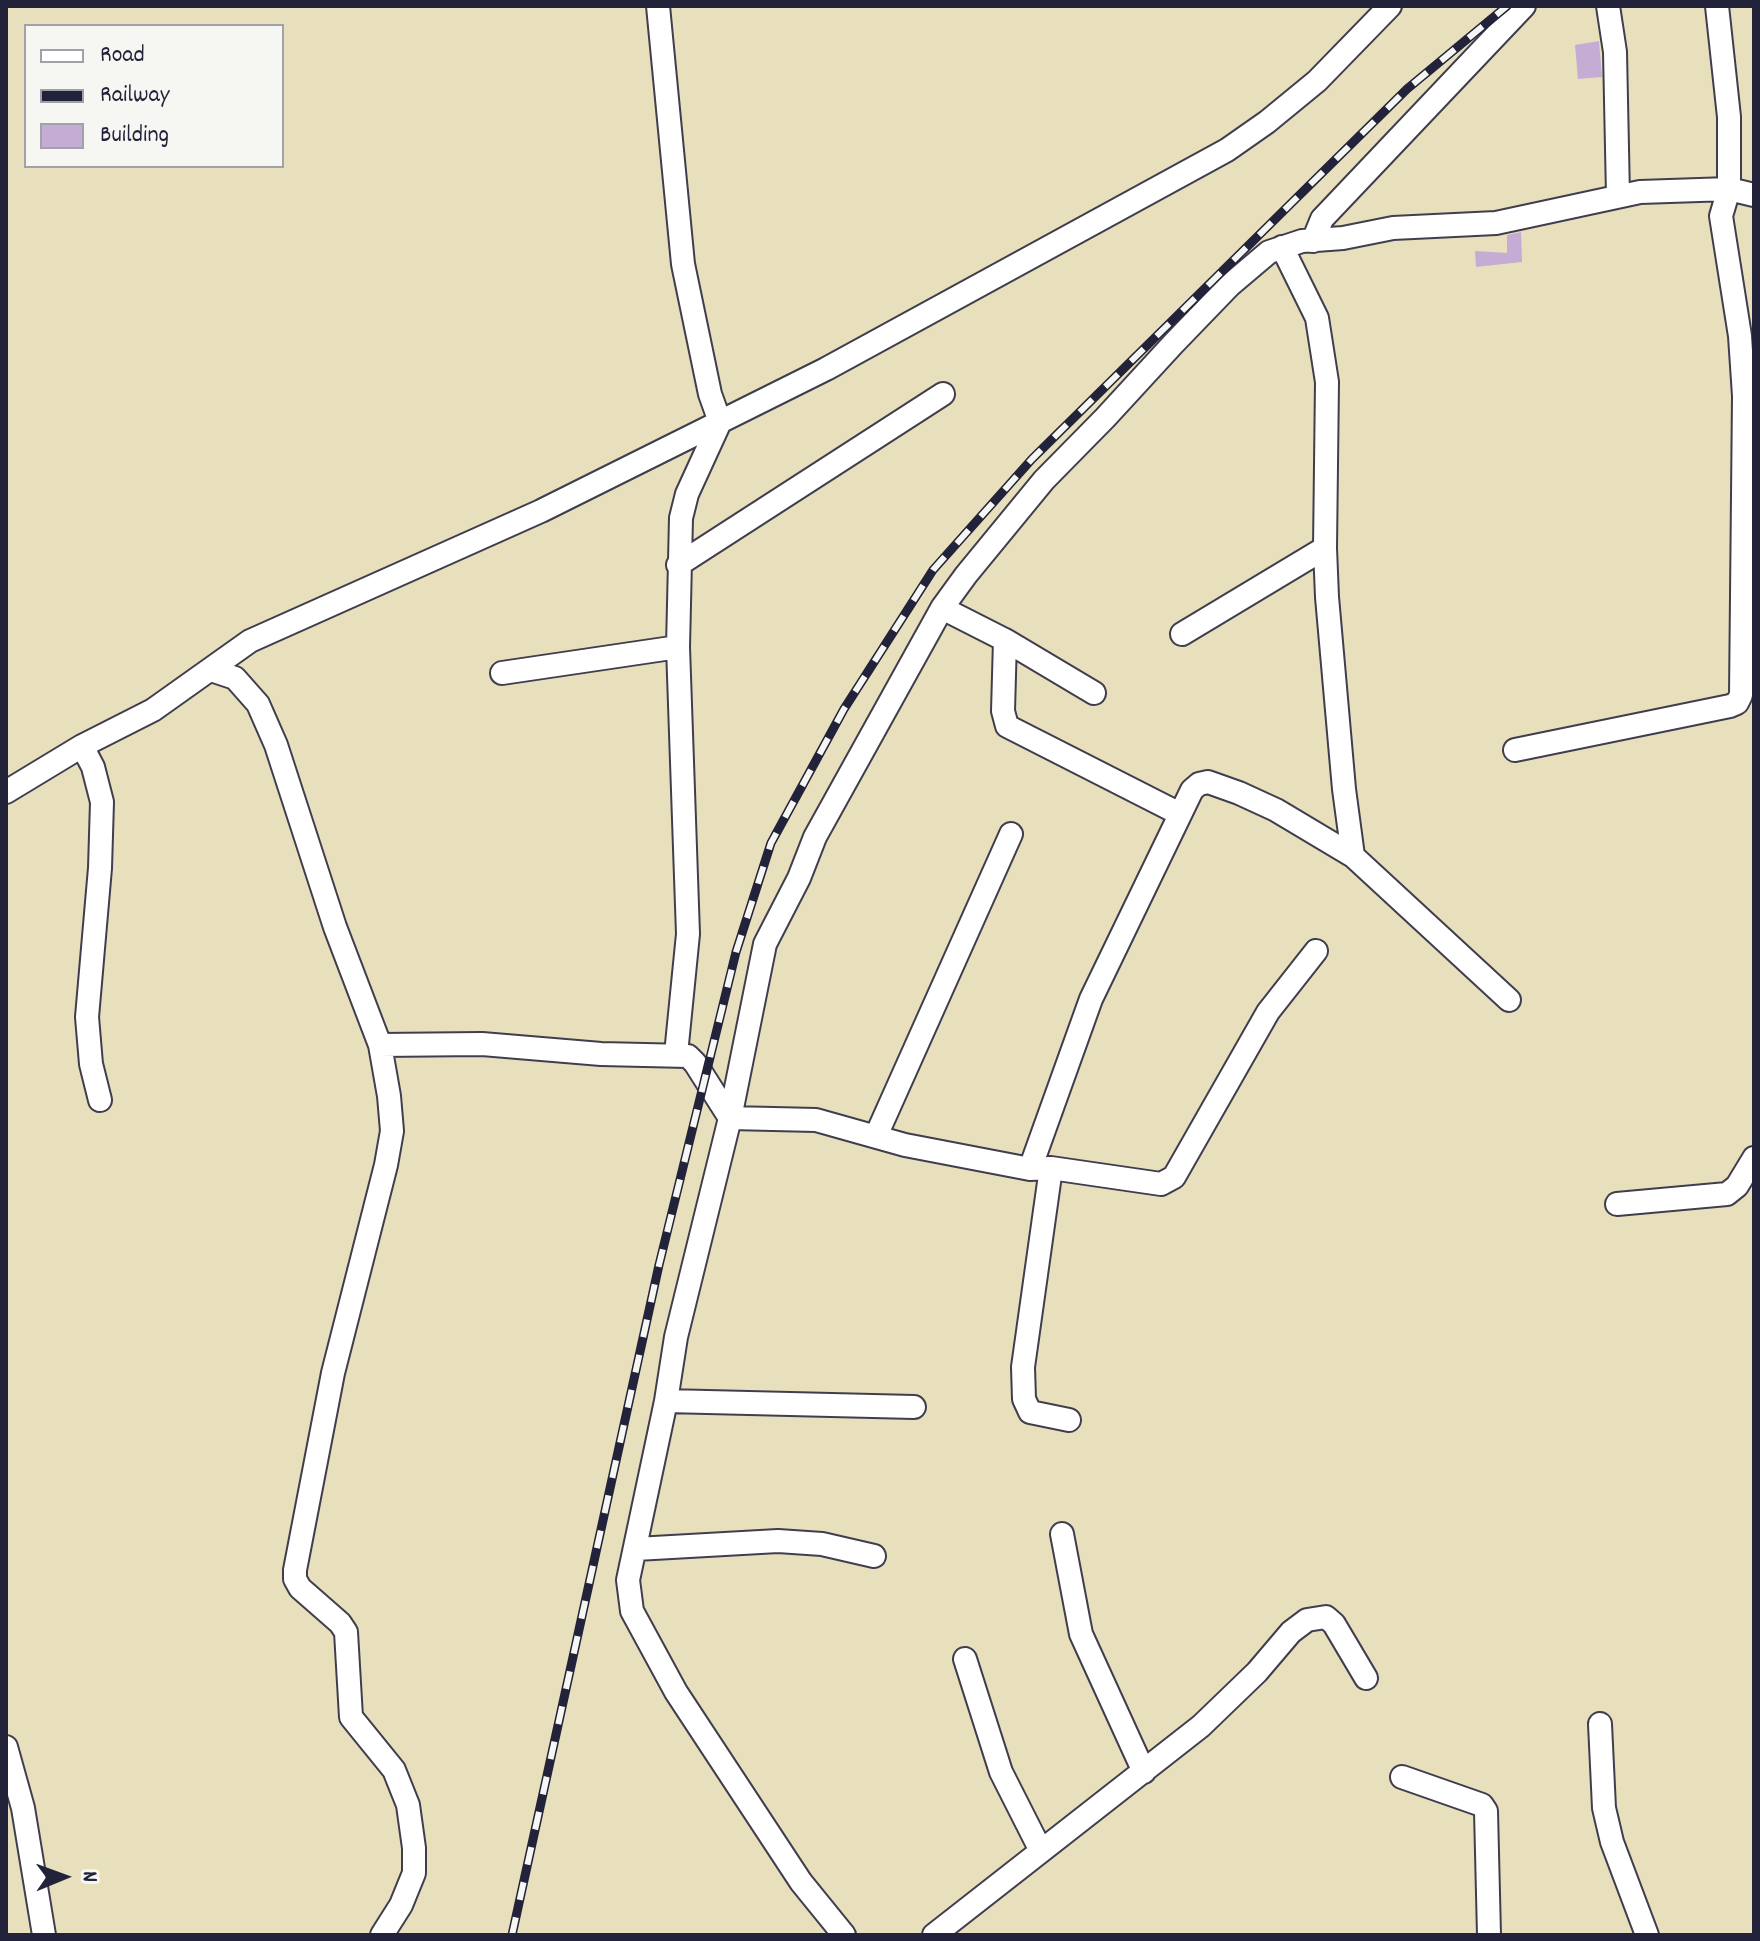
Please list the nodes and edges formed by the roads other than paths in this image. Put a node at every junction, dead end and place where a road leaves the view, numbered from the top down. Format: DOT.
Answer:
graph roads {
  1 [pos="658,6"];
  2 [pos="1390,6"];
  3 [pos="1524,6"];
  4 [pos="1608,6"];
  5 [pos="1717,6"];
  6 [pos="1729,189"];
  7 [pos="1754,195"];
  8 [pos="1618,196"];
  9 [pos="1313,241"];
  10 [pos="1282,247"];
  11 [pos="943,394"];
  12 [pos="720,422"];
  13 [pos="1325,548"];
  14 [pos="678,565"];
  15 [pos="942,608"];
  16 [pos="1182,634"];
  17 [pos="1005,640"];
  18 [pos="678,647"];
  19 [pos="211,670"];
  20 [pos="502,673"];
  21 [pos="1094,693"];
  22 [pos="82,746"];
  23 [pos="1515,750"];
  24 [pos="6,792"];
  25 [pos="1180,814"];
  26 [pos="1011,834"];
  27 [pos="1353,856"];
  28 [pos="1316,951"];
  29 [pos="1509,1000"];
  30 [pos="380,1045"];
  31 [pos="676,1054"];
  32 [pos="100,1100"];
  33 [pos="730,1118"];
  34 [pos="876,1136"];
  35 [pos="1754,1158"];
  36 [pos="1041,1168"];
  37 [pos="1617,1204"];
  38 [pos="666,1401"];
  39 [pos="914,1407"];
  40 [pos="1069,1420"];
  41 [pos="1062,1534"];
  42 [pos="636,1549"];
  43 [pos="874,1556"];
  44 [pos="965,1659"];
  45 [pos="1366,1678"];
  46 [pos="1600,1724"];
  47 [pos="6,1747"];
  48 [pos="1144,1772"];
  49 [pos="1402,1777"];
  50 [pos="1041,1851"];
  51 [pos="44,1935"];
  52 [pos="382,1935"];
  53 [pos="844,1935"];
  54 [pos="934,1935"];
  55 [pos="1489,1935"];
  56 [pos="1647,1935"];
  1 -- 12 [label="street"];
  2 -- 12 [label="street"];
  3 -- 9 [label="street"];
  4 -- 8 [label="street"];
  5 -- 6 [label="street"];
  6 -- 7 [label="street"];
  6 -- 8 [label="street"];
  6 -- 23 [label="street"];
  8 -- 9 [label="street"];
  9 -- 10 [label="street"];
  10 -- 13 [label="street"];
  10 -- 15 [label="street"];
  11 -- 14 [label="street"];
  12 -- 14 [label="street"];
  12 -- 19 [label="street"];
  13 -- 16 [label="street"];
  13 -- 27 [label="street"];
  14 -- 18 [label="street"];
  15 -- 17 [label="street"];
  15 -- 33 [label="street"];
  17 -- 21 [label="street"];
  17 -- 25 [label="street"];
  18 -- 20 [label="street"];
  18 -- 31 [label="street"];
  19 -- 22 [label="street"];
  19 -- 30 [label="street"];
  22 -- 24 [label="street"];
  22 -- 32 [label="street"];
  25 -- 27 [label="street"];
  25 -- 36 [label="street"];
  26 -- 34 [label="street"];
  27 -- 29 [label="street"];
  28 -- 36 [label="street"];
  30 -- 31 [label="street"];
  30 -- 52 [label="street"];
  31 -- 33 [label="street"];
  33 -- 34 [label="street"];
  33 -- 38 [label="street"];
  34 -- 36 [label="street"];
  35 -- 37 [label="street"];
  36 -- 40 [label="street"];
  38 -- 39 [label="street"];
  38 -- 42 [label="street"];
  41 -- 48 [label="street"];
  42 -- 43 [label="street"];
  42 -- 53 [label="street"];
  44 -- 50 [label="street"];
  45 -- 48 [label="street"];
  46 -- 56 [label="street"];
  47 -- 51 [label="street"];
  48 -- 50 [label="street"];
  49 -- 55 [label="street"];
  50 -- 54 [label="street"];
}
